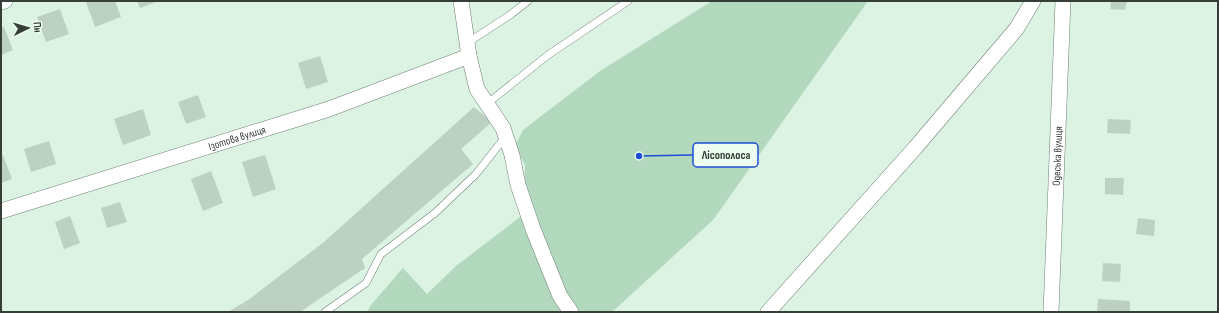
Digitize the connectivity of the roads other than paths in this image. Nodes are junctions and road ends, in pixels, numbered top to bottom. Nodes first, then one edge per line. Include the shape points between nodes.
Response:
1 (5, 1) edge
2 (461, 1) edge
3 (528, 1) edge
4 (628, 1) edge
5 (1033, 1) edge
6 (1063, 1) edge
7 (1, 2) edge
8 (468, 50) junction
9 (488, 103) junction
10 (506, 136) junction
11 (1, 211) edge
12 (325, 312) edge
13 (571, 312) edge
14 (768, 312) edge
15 (1050, 312) edge

1 - 7 street
2 - 8 street
3 - 8 lane
4 - 9 lane via 548,55
5 - 14 street via 1017,28 915,148
6 - 15 street, Одеська вулиця
8 - 9 street via 477,89
8 - 11 street, Ізотова вулиця via 329,108
9 - 10 street
10 - 12 lane via 476,174 435,213 381,254 366,283
10 - 13 street via 518,185 533,229 560,296

